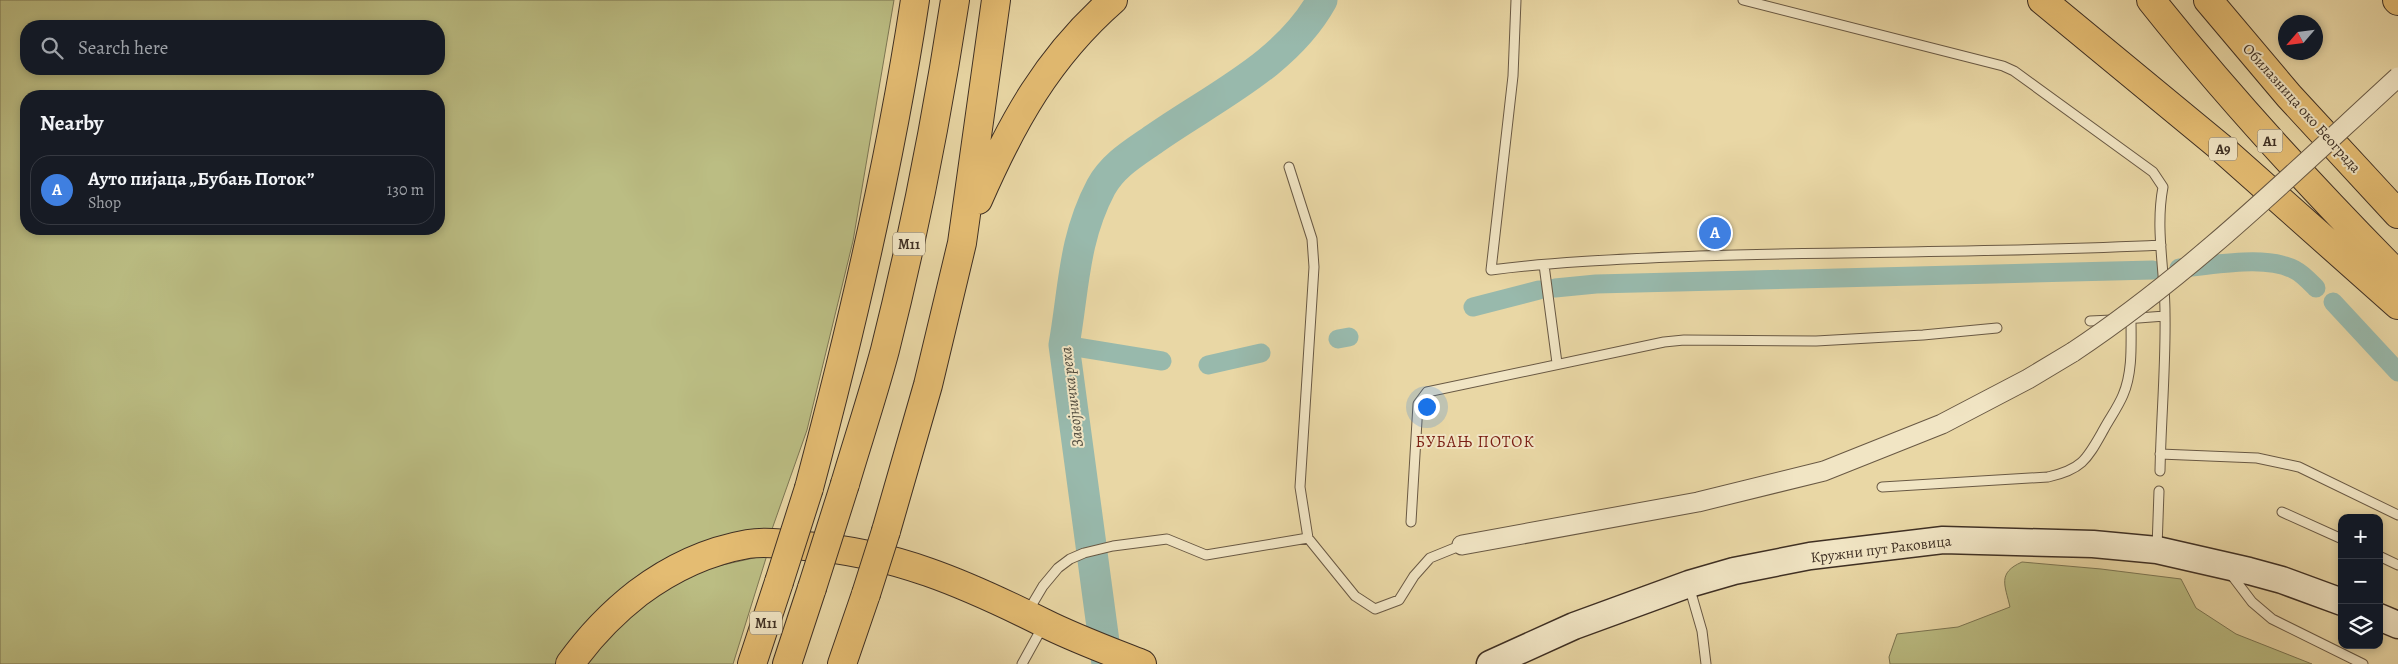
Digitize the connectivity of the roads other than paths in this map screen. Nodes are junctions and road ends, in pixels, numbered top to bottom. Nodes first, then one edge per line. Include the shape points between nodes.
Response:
1 (915, 0) edge
2 (955, 0) edge
3 (996, 0) edge
4 (1113, 0) edge
5 (1516, 0) edge
6 (1743, 0) edge
7 (2042, 0) edge
8 (2151, 0) edge
9 (2208, 0) edge
10 (2398, 78) edge
11 (1288, 167) dead end
12 (2398, 214) edge
13 (962, 244) junction
14 (2161, 245) junction
15 (1544, 265) junction
16 (2398, 275) edge
17 (2398, 305) edge
18 (2165, 316) junction
19 (2131, 318) junction
20 (2090, 321) dead end
21 (1997, 328) dead end
22 (1556, 363) junction
23 (2160, 454) junction
24 (2160, 471) dead end
25 (1882, 487) dead end
26 (2159, 490) dead end
27 (2282, 512) dead end
28 (2398, 515) edge
29 (1410, 522) dead end
30 (2338, 537) edge
31 (1308, 538) junction
32 (1462, 545) joint
33 (2157, 550) junction
34 (2383, 558) edge
35 (2398, 565) edge
36 (2225, 567) junction
37 (1688, 584) junction
38 (2338, 601) edge
39 (1036, 618) junction
40 (2383, 619) edge
41 (2398, 625) edge
42 (570, 664) edge
43 (752, 664) edge
44 (786, 664) edge
45 (842, 664) edge
46 (1022, 664) edge
47 (1142, 664) edge
48 (1490, 664) edge
49 (1706, 664) edge
50 (2363, 664) edge

1 - 43 highway, M11, bridge via 883,182 844,355 809,488
2 - 44 highway, M11, bridge via 933,133 872,398
3 - 13 highway
4 - 13 highway via 1066,46 1016,120 984,185
5 - 15 lane via 1514,76 1491,270
6 - 14 lane via 2014,71 2154,172 2163,187
7 - 17 highway, A9 via 2219,146
8 - 16 highway, A1 via 2306,182
9 - 12 highway, Обилазница око Београда via 2295,102
10 - 32 street, bridge via 2228,233 2153,295 2074,352 1942,424 1824,471 1698,502
11 - 31 lane via 1312,239 1314,266 1300,488
13 - 45 highway, bridge via 928,385 886,530
14 - 15 lane via 1595,259
14 - 18 lane
15 - 22 lane
18 - 19 lane
18 - 23 lane
19 - 20 lane
19 - 25 lane via 2130,361 2123,394 2089,455 2080,465 2048,477
21 - 22 lane via 1816,340 1684,340
22 - 29 lane via 1437,388 1421,397
23 - 24 lane
23 - 28 lane via 2258,458 2299,467
26 - 33 lane
27 - 30 lane
31 - 32 lane via 1355,596 1375,609 1399,600 1430,558
31 - 39 lane via 1206,555 1167,539 1084,553 1058,568 1043,586
33 - 36 main road, Кружни пут Раковица
33 - 37 main road, Кружни пут Раковица via 2093,544 1943,540 1810,556
34 - 35 lane
36 - 38 main road, Кружни пут Раковица via 2282,580
36 - 50 lane via 2252,602 2272,620
37 - 48 main road, Кружни пут Раковица via 1574,626
37 - 49 lane via 1702,631
39 - 42 highway via 938,575 871,554 844,548 749,544 701,558 649,585 600,625
39 - 46 lane
39 - 47 highway
40 - 41 main road

